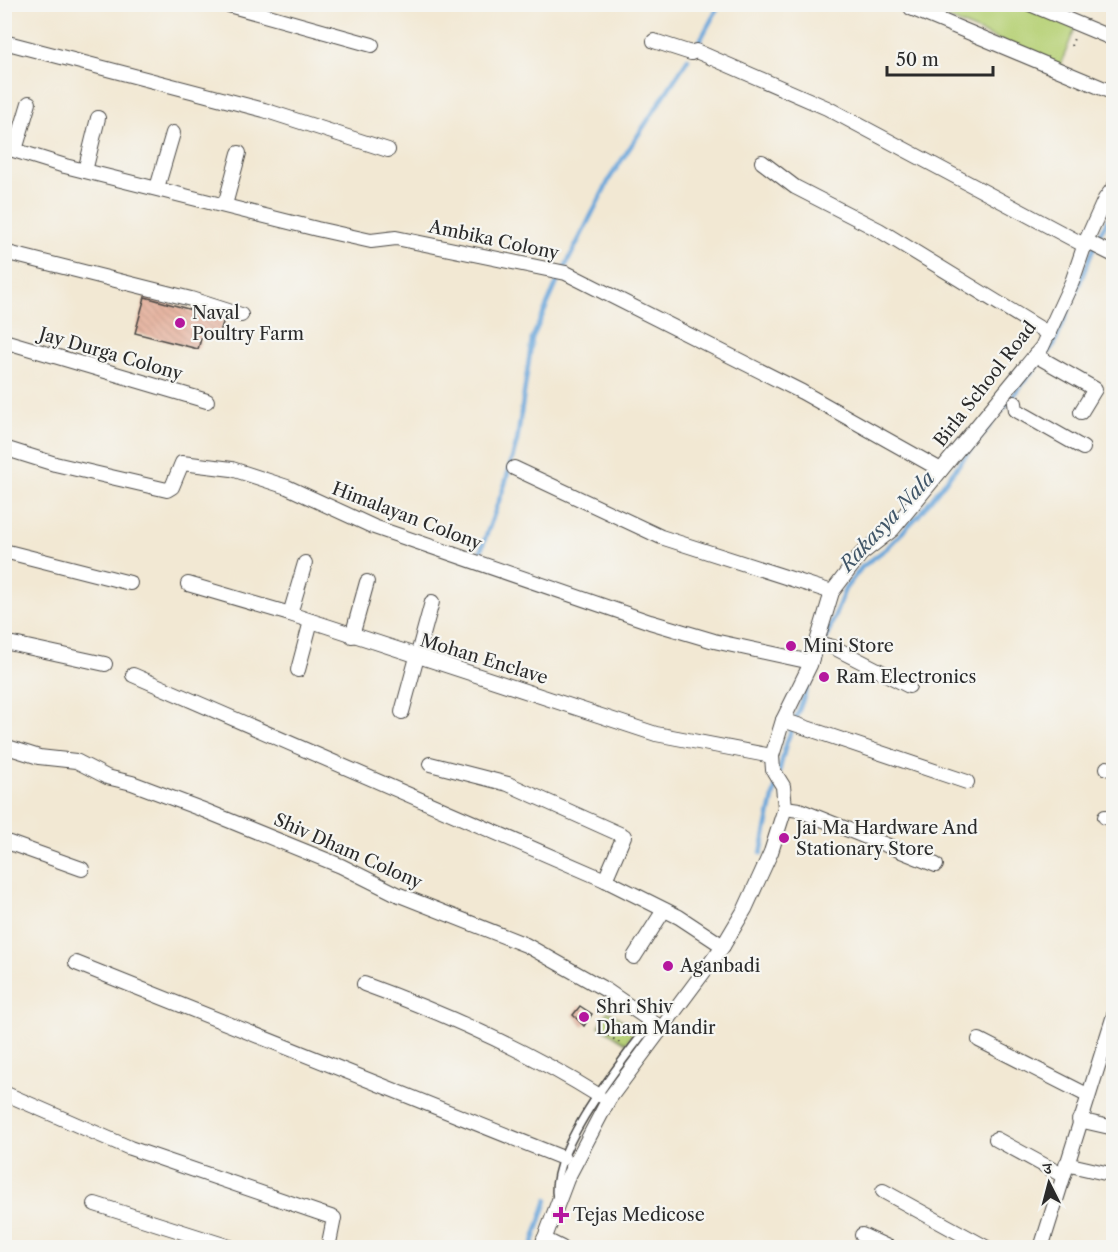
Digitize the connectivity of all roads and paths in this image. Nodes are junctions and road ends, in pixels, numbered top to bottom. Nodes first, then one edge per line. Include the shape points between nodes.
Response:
1 (225, 4) edge
2 (1030, 4) edge
3 (911, 8) dead end
4 (1113, 39) edge
5 (654, 41) dead end
6 (4, 42) edge
7 (372, 45) dead end
8 (1113, 93) edge
9 (29, 103) dead end
10 (98, 118) dead end
11 (173, 133) dead end
12 (10, 149) edge
13 (388, 150) dead end
14 (239, 153) dead end
15 (762, 162) dead end
16 (85, 171) junction
17 (1113, 187) edge
18 (157, 188) junction
19 (225, 205) junction
20 (1096, 247) edge
21 (4, 252) edge
22 (241, 315) dead end
23 (1049, 334) junction
24 (4, 341) edge
25 (1041, 359) junction
26 (207, 401) dead end
27 (1015, 403) dead end
28 (1081, 412) dead end
29 (4, 448) edge
30 (1083, 448) dead end
31 (514, 468) dead end
32 (941, 470) junction
33 (4, 551) edge
34 (305, 563) dead end
35 (368, 582) dead end
36 (130, 583) dead end
37 (188, 585) dead end
38 (832, 592) junction
39 (432, 602) dead end
40 (290, 614) junction
41 (311, 621) junction
42 (352, 636) junction
43 (4, 642) edge
44 (824, 645) junction
45 (417, 656) junction
46 (811, 662) junction
47 (105, 664) dead end
48 (298, 669) dead end
49 (133, 675) dead end
50 (909, 686) dead end
51 (402, 712) dead end
52 (790, 723) junction
53 (4, 746) edge
54 (773, 763) junction
55 (430, 764) dead end
56 (967, 782) dead end
57 (785, 808) junction
58 (4, 841) edge
59 (936, 865) dead end
60 (82, 868) dead end
61 (605, 880) junction
62 (664, 910) junction
63 (723, 946) junction
64 (634, 957) dead end
65 (76, 963) dead end
66 (364, 984) dead end
67 (1113, 1016) edge
68 (661, 1028) junction
69 (598, 1029) dead end
70 (1111, 1035) edge
71 (979, 1040) dead end
72 (630, 1050) junction
73 (4, 1093) edge
74 (598, 1095) junction
75 (1087, 1095) junction
76 (1079, 1120) junction
77 (1113, 1128) edge
78 (996, 1139) dead end
79 (563, 1158) junction
80 (1064, 1170) junction
81 (1113, 1175) edge
82 (883, 1191) dead end
83 (558, 1202) junction
84 (95, 1204) dead end
85 (862, 1235) dead end
86 (543, 1243) edge
87 (331, 1247) edge
88 (1045, 1247) edge
89 (233, 1248) edge
90 (562, 1248) edge
91 (890, 1248) edge
92 (987, 1248) edge

1 - 7 street
2 - 4 street
3 - 8 street
5 - 20 street via 690,53 696,51 827,108
6 - 13 street via 264,110
9 - 12 street
10 - 16 street
11 - 18 street
12 - 16 street, Ambika Colony
14 - 19 street
15 - 23 street via 795,187 879,230
16 - 18 street, Ambika Colony
17 - 20 street, Birla School Road via 1105,199
18 - 19 street, Ambika Colony
19 - 32 street, Ambika Colony via 371,241 396,238 566,273 802,392
20 - 23 street, Birla School Road
21 - 22 street
23 - 25 street, Birla School Road
24 - 26 street, Jay Durga Colony
25 - 28 street via 1095,389
25 - 32 street, Birla School Road
27 - 30 street via 1016,410
29 - 46 street, Himalayan Colony via 167,490 182,464 232,469 287,487 374,527 650,622 714,641
31 - 38 street via 661,537
32 - 38 street, Birla School Road via 892,530 861,554
33 - 36 street
34 - 40 street
35 - 42 street
37 - 40 street, Mohan Enclave
38 - 44 street, Birla School Road
39 - 45 street
40 - 41 street, Mohan Enclave
41 - 42 street, Mohan Enclave
41 - 48 street
42 - 45 street, Mohan Enclave
43 - 47 street
44 - 46 street, Birla School Road
44 - 50 street
45 - 51 street
45 - 54 street, Mohan Enclave via 656,734
46 - 52 street, Birla School Road
49 - 61 street
52 - 54 street, Birla School Road
52 - 56 street
53 - 68 street, Shiv Dham Colony via 39,757 76,761 107,777 201,809 341,866 397,894 526,945 606,990
54 - 57 street via 783,786
55 - 61 street via 508,784 624,836
57 - 59 street via 799,810
57 - 63 street via 767,861
58 - 60 street
61 - 62 street
62 - 63 street
62 - 64 street
63 - 68 street
65 - 79 street
66 - 74 street via 492,1036
67 - 70 street
68 - 72 lane via 645,1031
68 - 83 street via 609,1099
69 - 72 path
70 - 75 street
71 - 75 street
72 - 74 lane
73 - 87 street via 130,1148 334,1218
74 - 79 lane
75 - 76 street
76 - 77 street
76 - 80 street
78 - 80 street
79 - 83 lane via 554,1182
80 - 81 street
80 - 88 street
82 - 92 street
83 - 86 street
84 - 89 street
85 - 91 street
86 - 90 street

